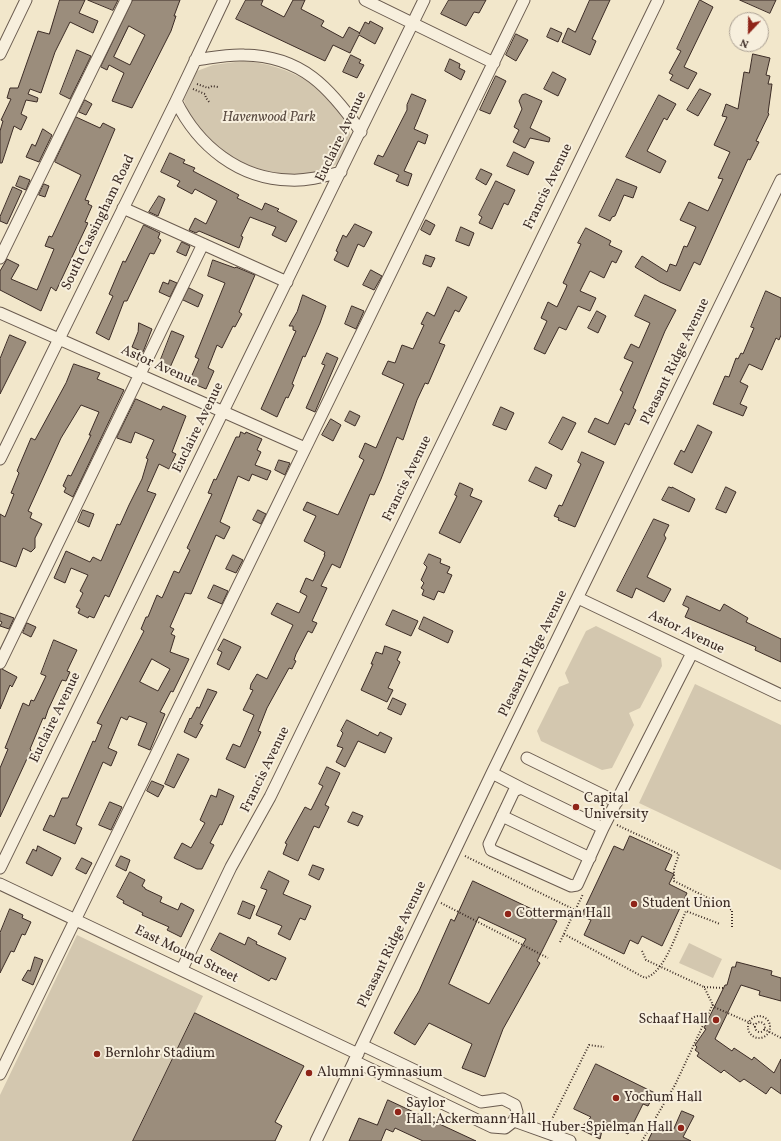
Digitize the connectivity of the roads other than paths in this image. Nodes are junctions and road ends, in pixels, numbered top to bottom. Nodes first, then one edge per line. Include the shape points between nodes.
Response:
1 (26, 0) edge
2 (126, 0) edge
3 (224, 0) edge
4 (365, 0) edge
5 (424, 0) edge
6 (524, 0) edge
7 (658, 0) edge
8 (413, 23) junction
9 (0, 54) edge
10 (195, 60) junction
11 (494, 63) junction
12 (176, 101) junction
13 (361, 132) junction
14 (341, 172) junction
15 (781, 180) edge
16 (123, 208) junction
17 (203, 244) junction
18 (0, 258) edge
19 (287, 282) junction
20 (0, 313) edge
21 (59, 339) junction
22 (140, 375) junction
23 (224, 412) junction
24 (305, 448) junction
25 (0, 459) edge
26 (578, 598) junction
27 (692, 653) junction
28 (0, 664) edge
29 (781, 696) edge
30 (527, 758) dead end
31 (492, 773) junction
32 (521, 788) junction
33 (617, 802) junction
34 (502, 816) junction
35 (603, 828) junction
36 (590, 858) junction
37 (0, 868) edge
38 (0, 884) edge
39 (76, 919) junction
40 (182, 969) junction
41 (358, 1053) junction
42 (0, 1074) edge
43 (514, 1121) junction
44 (316, 1141) edge
45 (570, 1141) edge

1 - 9 street
2 - 18 street
3 - 10 street, South Cassingham Road
4 - 8 street
5 - 8 street, Euclaire Avenue
6 - 11 street
7 - 40 street, Francis Avenue via 270,797
8 - 11 street
8 - 13 street, Euclaire Avenue
10 - 12 street, South Cassingham Road
10 - 13 street via 243,55 265,57 291,65 319,81 331,92
11 - 24 street
12 - 14 street via 192,129 203,141 215,153 243,170 275,179 291,180
12 - 16 street, South Cassingham Road
13 - 14 street, Euclaire Avenue
14 - 19 street, Euclaire Avenue
15 - 26 street, Pleasant Ridge Avenue
16 - 17 street
16 - 21 street, South Cassingham Road
17 - 19 street
17 - 22 street
19 - 23 street, Euclaire Avenue
20 - 21 street, Astor Avenue
21 - 22 street, Astor Avenue
21 - 25 street, South Cassingham Road
22 - 23 street, Astor Avenue
22 - 28 street
23 - 24 street, Astor Avenue
23 - 37 street, Euclaire Avenue
24 - 39 street
26 - 27 street, Astor Avenue
26 - 31 street, Pleasant Ridge Avenue
27 - 29 street, Astor Avenue
27 - 33 street
30 - 33 street
31 - 32 street
31 - 41 street, Pleasant Ridge Avenue
32 - 34 street via 514,791
32 - 35 street
33 - 35 street
34 - 36 street
34 - 36 street via 489,844 491,850 571,886 577,884
35 - 36 street
38 - 39 street, East Mound Street
39 - 40 street, East Mound Street
39 - 42 street
40 - 41 street, East Mound Street
41 - 43 street via 492,1127 505,1128
41 - 43 street via 481,1102 503,1099 515,1105 517,1112
41 - 44 street, Pleasant Ridge Avenue
43 - 45 street

